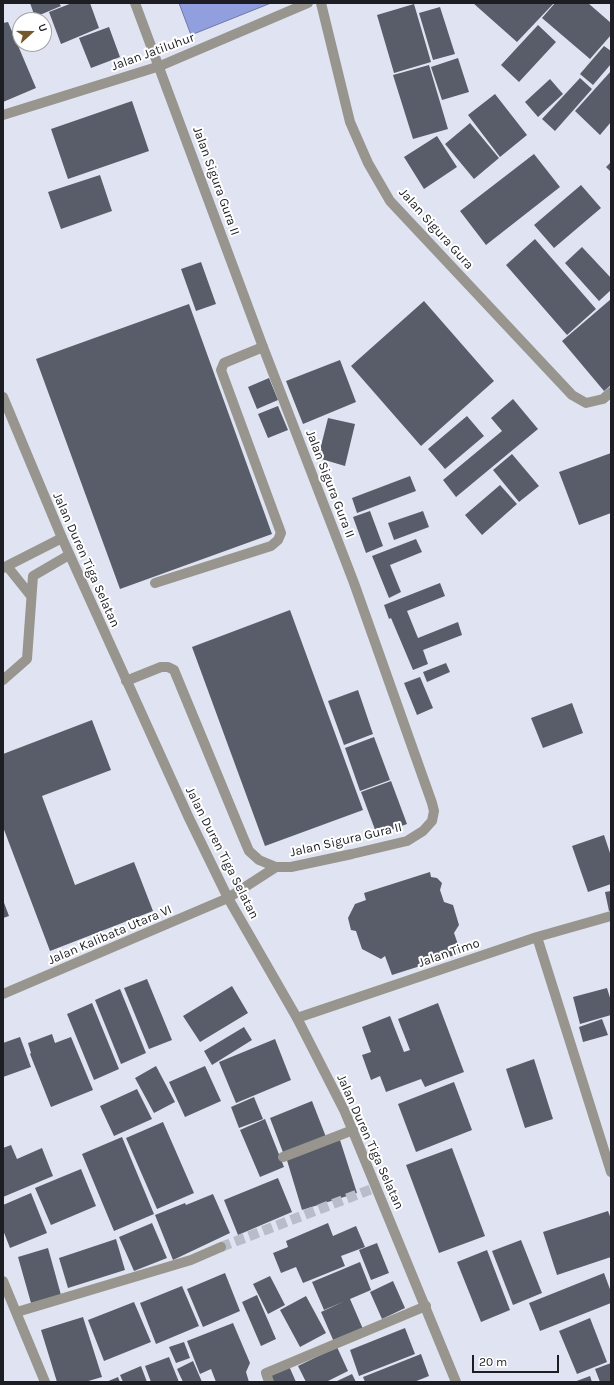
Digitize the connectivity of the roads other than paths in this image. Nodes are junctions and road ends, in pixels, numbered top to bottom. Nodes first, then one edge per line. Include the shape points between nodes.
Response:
1 (135, 3) edge
2 (308, 3) edge
3 (321, 3) edge
4 (160, 66) junction
5 (3, 115) edge
6 (263, 347) junction
7 (611, 392) edge
8 (3, 396) edge
9 (62, 538) junction
10 (69, 556) junction
11 (5, 567) edge
12 (155, 583) dead end
13 (31, 596) junction
14 (3, 680) edge
15 (126, 681) junction
16 (276, 867) junction
17 (228, 898) junction
18 (611, 916) edge
19 (537, 937) junction
20 (3, 994) edge
21 (297, 1018) junction
22 (352, 1130) junction
23 (283, 1157) dead end
24 (611, 1172) edge
25 (221, 1248) tunnel mouth
26 (3, 1281) edge
27 (426, 1306) junction
28 (17, 1312) junction
29 (45, 1382) edge
30 (269, 1382) edge
31 (456, 1382) edge

1 - 4 street, Jalan Sigura Gura II
2 - 4 street, Jalan Jatiluhur
3 - 7 street, Jalan Sigura Gura via 350,122 368,163 390,201 572,395 586,403 603,400
4 - 5 street, Jalan Jatiluhur
4 - 6 street, Jalan Sigura Gura II
6 - 12 street via 224,363 221,370 281,533 278,540 271,546
6 - 16 street, Jalan Sigura Gura II via 354,583 434,811 432,821 423,831 407,841 291,867
8 - 9 street, Jalan Duren Tiga Selatan
9 - 10 street, Jalan Duren Tiga Selatan
9 - 11 street
10 - 13 street via 33,576
10 - 15 street, Jalan Duren Tiga Selatan
11 - 13 street
13 - 14 street via 27,659
15 - 16 street, Jalan Sigura Gura II via 161,667 174,670 249,851 259,860
15 - 17 street, Jalan Duren Tiga Selatan
16 - 17 street, Jalan Sigura Gura II
17 - 20 street, Jalan Kalibata Utara VI
17 - 21 street, Jalan Duren Tiga Selatan
18 - 19 street, Jalan Timo
19 - 21 street, Jalan Timo
19 - 24 street
21 - 22 street, Jalan Duren Tiga Selatan
22 - 23 street
22 - 27 street, Jalan Duren Tiga Selatan
25 - 28 street via 191,1260
26 - 28 street
27 - 30 street via 266,1373
27 - 31 street, Jalan Duren Tiga Selatan
28 - 29 street

